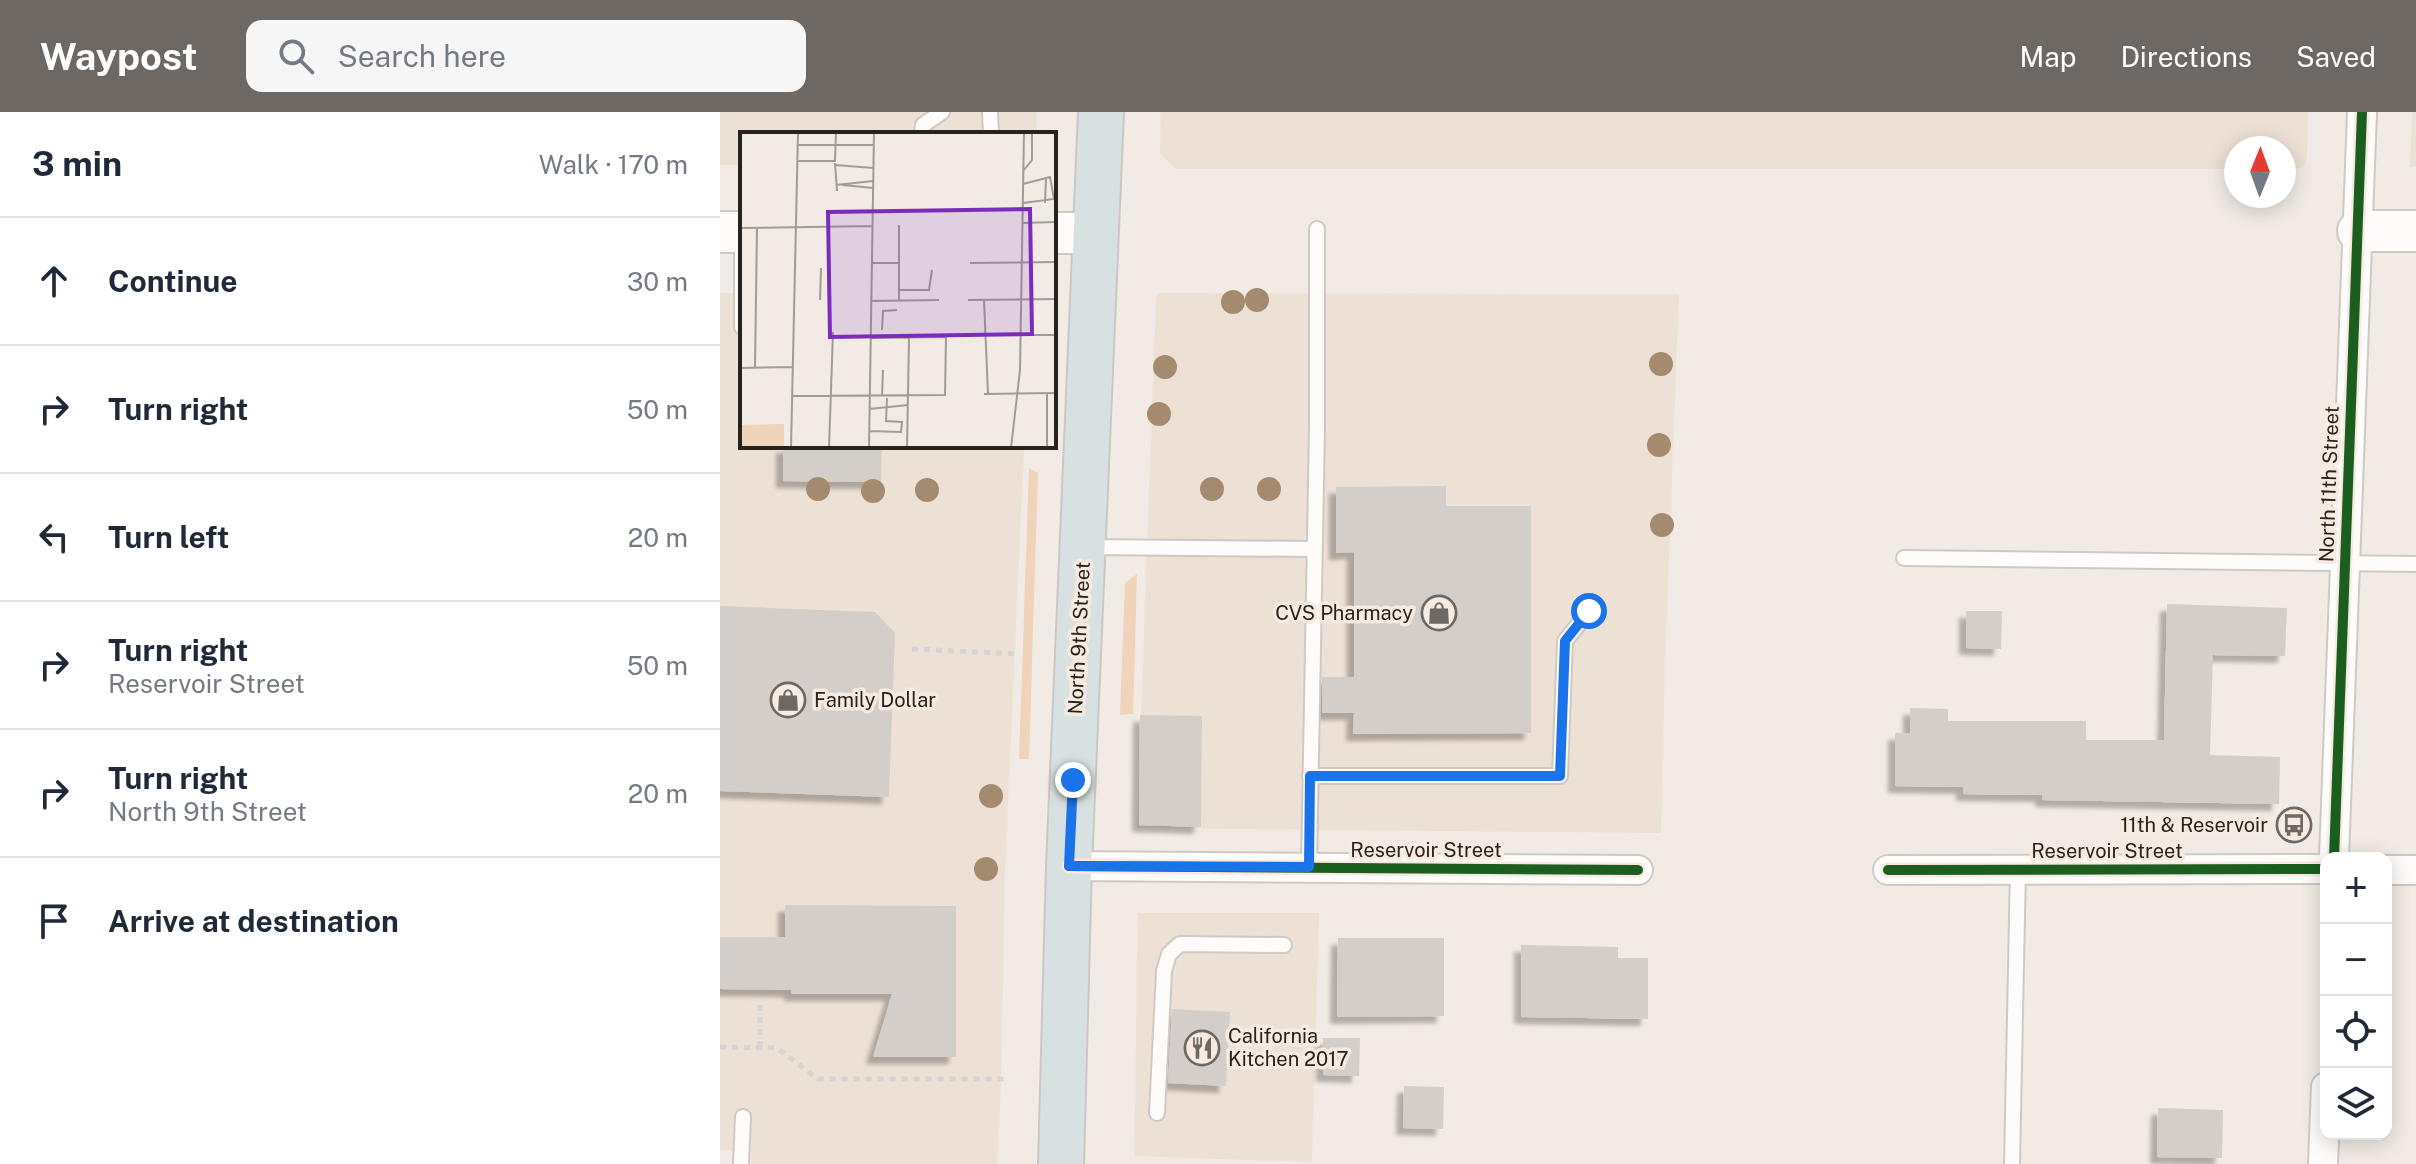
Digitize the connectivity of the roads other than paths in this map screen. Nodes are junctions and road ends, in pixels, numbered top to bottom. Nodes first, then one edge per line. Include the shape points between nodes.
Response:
1 (942, 112) edge
2 (990, 112) edge
3 (1101, 112) edge
4 (2362, 112) edge
5 (922, 132) edge
6 (991, 132) edge
7 (1317, 229) dead end
8 (2358, 231) junction
9 (2416, 231) edge
10 (1075, 233) edge
11 (1084, 546) junction
12 (1314, 549) junction
13 (1904, 558) dead end
14 (2344, 564) junction
15 (2416, 564) edge
16 (1589, 611) dead end
17 (1310, 776) junction
18 (2334, 852) edge
19 (1069, 866) junction
20 (1309, 867) junction
21 (2018, 868) junction
22 (2320, 869) edge
23 (1638, 870) dead end
24 (1888, 870) dead end
25 (2392, 870) edge
26 (2416, 870) edge
27 (1284, 945) dead end
28 (1157, 1113) dead end
29 (743, 1117) dead end
30 (2324, 1140) edge
31 (741, 1164) edge
32 (1061, 1164) edge
33 (2012, 1164) edge
34 (2323, 1164) edge

1 - 5 lane via 923,125
2 - 6 lane
3 - 10 main road, North 9th Street
4 - 8 street, North 11th Street
7 - 12 lane
8 - 9 street
8 - 14 street, North 11th Street
10 - 11 main road, North 9th Street
11 - 12 lane
11 - 19 main road, North 9th Street
12 - 17 lane
13 - 14 lane
14 - 15 lane
14 - 18 street, North 11th Street
16 - 17 lane via 1565,641 1560,776
17 - 20 lane
19 - 20 street, Reservoir Street
19 - 32 main road, North 9th Street
20 - 23 street, Reservoir Street
21 - 22 street, Reservoir Street
21 - 24 street, Reservoir Street
21 - 33 lane
25 - 26 street
27 - 28 lane via 1180,944 1169,954
29 - 31 lane
30 - 34 street

